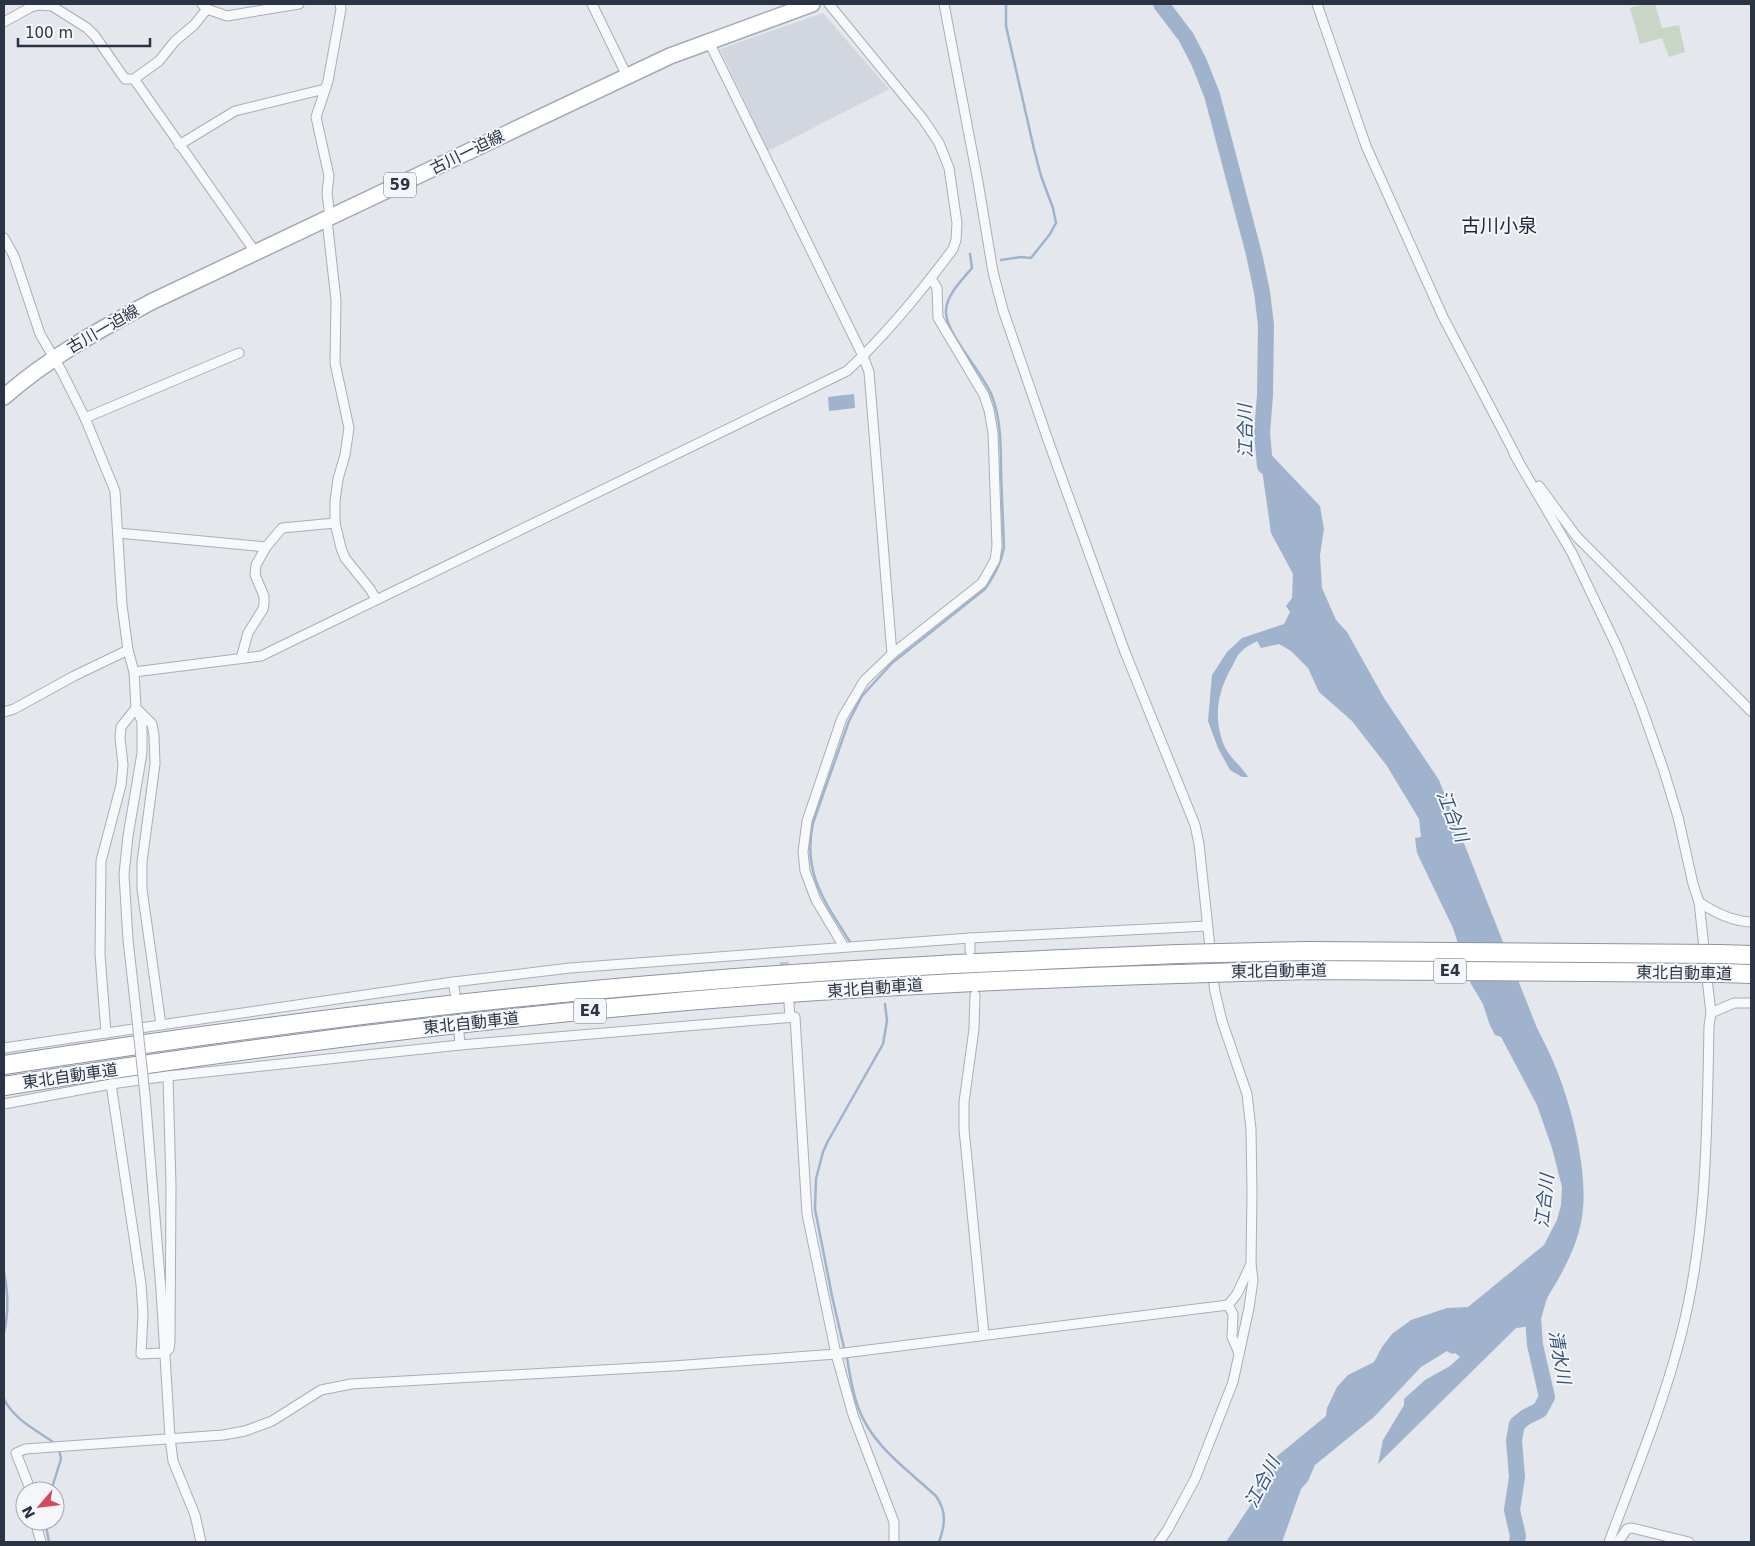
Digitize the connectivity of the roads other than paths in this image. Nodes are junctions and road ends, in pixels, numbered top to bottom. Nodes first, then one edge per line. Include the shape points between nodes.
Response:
1 (299, 4) edge
2 (340, 4) edge
3 (592, 4) edge
4 (812, 4) edge
5 (829, 4) edge
6 (944, 4) edge
7 (1317, 4) edge
8 (205, 6) edge
9 (4, 22) edge
10 (709, 42) junction
11 (627, 76) junction
12 (134, 78) junction
13 (325, 89) junction
14 (180, 145) junction
15 (328, 219) junction
16 (4, 238) edge
17 (256, 253) junction
18 (932, 278) junction
19 (238, 353) dead end
20 (863, 356) junction
21 (53, 359) junction
22 (4, 397) edge
23 (86, 418) junction
24 (1514, 454) junction
25 (335, 523) junction
26 (118, 532) junction
27 (266, 547) junction
28 (376, 599) junction
29 (128, 650) junction
30 (892, 654) junction
31 (241, 658) junction
32 (134, 672) junction
33 (136, 708) junction
34 (1751, 711) edge
35 (4, 712) edge
36 (1699, 902) junction
37 (1751, 922) edge
38 (1207, 926) junction
39 (970, 938) junction
40 (844, 947) junction
41 (970, 951) dead end
42 (783, 952) junction
43 (1751, 954) edge
44 (784, 962) tunnel mouth
45 (1751, 974) edge
46 (453, 982) junction
47 (454, 993) dead end
48 (975, 994) dead end
49 (789, 1003) dead end
50 (1751, 1003) edge
51 (1711, 1014) junction
52 (790, 1017) junction
53 (161, 1025) junction
54 (106, 1033) junction
55 (459, 1033) dead end
56 (460, 1045) junction
57 (4, 1048) edge
58 (4, 1065) edge
59 (168, 1076) junction
60 (111, 1084) junction
61 (4, 1086) edge
62 (4, 1104) edge
63 (1251, 1264) junction
64 (1228, 1305) junction
65 (984, 1335) junction
66 (164, 1353) junction
67 (1239, 1353) junction
68 (836, 1354) junction
69 (170, 1438) junction
70 (27, 1481) edge
71 (1677, 1541) edge
72 (201, 1542) edge
73 (894, 1542) edge
74 (1159, 1542) edge
75 (1609, 1542) edge
76 (1618, 1542) edge
77 (1689, 1542) edge

1 - 8 street via 227,16
2 - 13 street
3 - 11 street
4 - 10 main road, 古川一迫線 / 59
5 - 18 street via 923,119 939,143 949,168 957,223 956,240
6 - 38 street via 992,272 1049,443 1122,643 1195,825 1200,844
7 - 24 street via 1366,146 1443,317
8 - 12 street via 194,25 159,61
9 - 12 street via 30,7 52,6 87,28 125,79
10 - 11 main road, 古川一迫線 / 59
10 - 20 street
11 - 15 main road, 古川一迫線 / 59
12 - 14 street
13 - 14 street via 236,111
13 - 15 street via 316,117 329,176 326,193
14 - 17 street
15 - 17 main road, 古川一迫線 / 59
15 - 25 street via 336,300 335,363 349,428 338,479
16 - 21 street via 14,256 40,334
17 - 21 main road, 古川一迫線 / 59 via 151,302
18 - 20 street
18 - 30 street via 937,288 938,318 981,389 989,410 993,433 997,546 995,560 982,583
19 - 23 street
20 - 28 street via 847,371
20 - 30 street via 871,383
21 - 22 main road, 古川一迫線 / 59
21 - 23 street
23 - 26 street via 115,491
24 - 34 street via 1577,537
24 - 36 street via 1572,553 1618,650 1663,768
25 - 27 street via 282,528
25 - 28 street via 345,558
26 - 27 street
26 - 29 street
27 - 31 street via 256,565 255,575 264,596 264,609 248,633
28 - 31 street via 261,656
29 - 32 street
29 - 35 street
30 - 40 street via 864,681 842,718 804,838 805,871 810,885
31 - 32 street
32 - 33 street
33 - 53 street via 152,724 154,735 155,764 142,862 142,889
33 - 54 street via 122,727 121,785 101,862 100,954
33 - 66 street, bridge via 142,721 142,753 124,874 162,1290
36 - 37 street via 1727,918
36 - 51 street
38 - 39 street
38 - 63 street via 1215,992 1247,1094 1251,1128
39 - 40 street
39 - 41 street
40 - 42 street
42 - 44 street
42 - 46 street via 570,968
43 - 58 highway, 東北自動車道 / E4, bridge via 1308,951 846,970 686,982 300,1022
45 - 61 highway, 東北自動車道 / E4, bridge via 1308,970 943,984 687,1001 436,1026
46 - 47 street
46 - 53 street
48 - 65 street via 964,1129
49 - 52 street
50 - 51 street via 1734,1003
51 - 75 street via 1705,1171 1690,1295 1668,1378
52 - 56 street
52 - 68 street via 795,1016 807,1214
53 - 54 street
54 - 57 street
55 - 56 street
56 - 59 street
59 - 60 street
59 - 66 street via 170,1342
60 - 62 street
60 - 66 street via 141,1284 142,1354
63 - 64 street
63 - 67 street via 1253,1280
64 - 65 street
64 - 67 street via 1232,1314 1232,1337
65 - 68 street
66 - 69 street
67 - 74 street via 1233,1382 1195,1479
68 - 69 street via 350,1384 321,1390 272,1421 245,1430 223,1435
68 - 73 street via 853,1415 894,1522
69 - 70 street via 25,1449 16,1454
69 - 72 street via 174,1461 195,1515
71 - 76 street via 1632,1528 1627,1529
71 - 77 street

